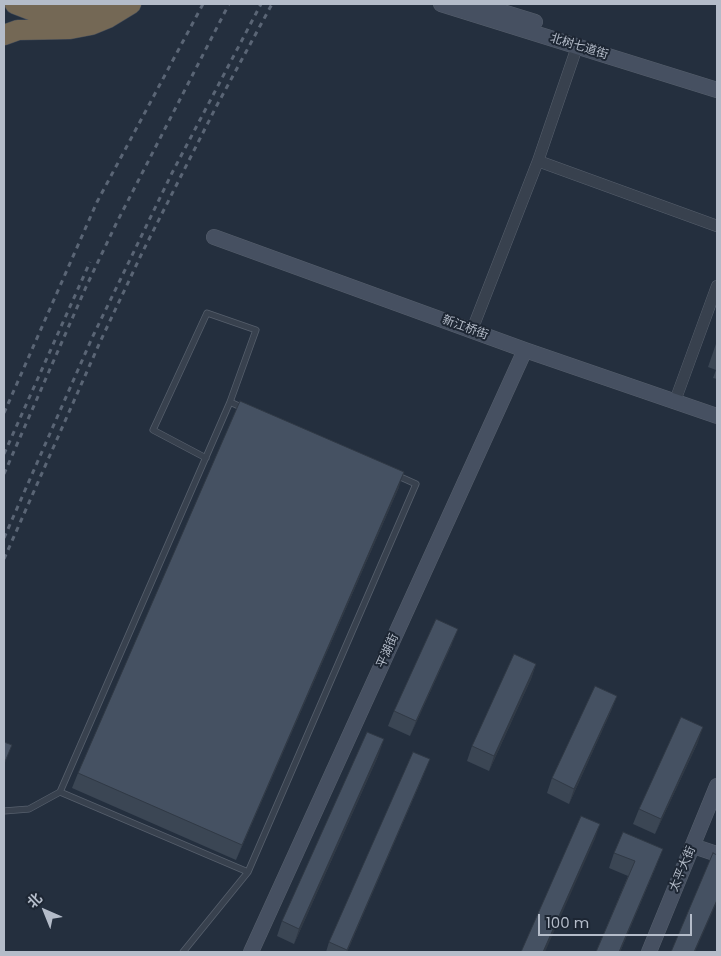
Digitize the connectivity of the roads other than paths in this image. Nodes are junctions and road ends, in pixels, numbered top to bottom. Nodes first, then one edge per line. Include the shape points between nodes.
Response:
1 (15, 4) edge
2 (104, 4) edge
3 (131, 4) edge
4 (441, 4) edge
5 (477, 4) edge
6 (4, 35) edge
7 (577, 47) junction
8 (717, 81) edge
9 (717, 90) edge
10 (538, 161) junction
11 (717, 226) edge
12 (214, 237) dead end
13 (717, 286) edge
14 (472, 330) junction
15 (525, 350) junction
16 (675, 400) junction
17 (230, 402) junction
18 (248, 410) edge
19 (717, 416) edge
20 (206, 458) junction
21 (390, 473) edge
22 (717, 786) edge
23 (60, 792) junction
24 (4, 811) edge
25 (693, 846) junction
26 (717, 854) edge
27 (248, 872) junction
28 (183, 952) edge
29 (251, 952) edge
30 (649, 952) edge

1 - 2 highway via 33,11 62,14
3 - 6 highway via 91,25 70,29 18,30
4 - 7 street, 北树七道街
5 - 8 street, 北树七道街
7 - 9 street, 北树七道街
7 - 10 street
10 - 11 street
10 - 14 street
12 - 14 street, 新江桥街
13 - 16 street
14 - 15 street, 新江桥街
15 - 16 street, 新江桥街
15 - 29 street, 平湖街
16 - 19 street, 新江桥街
17 - 18 lane
17 - 20 lane
17 - 20 lane via 256,330 207,313 153,430
20 - 23 lane
21 - 27 lane via 416,484
22 - 25 street, 太平大街
23 - 24 lane via 29,810
23 - 27 lane
25 - 26 street
25 - 30 street, 太平大街
27 - 28 lane

